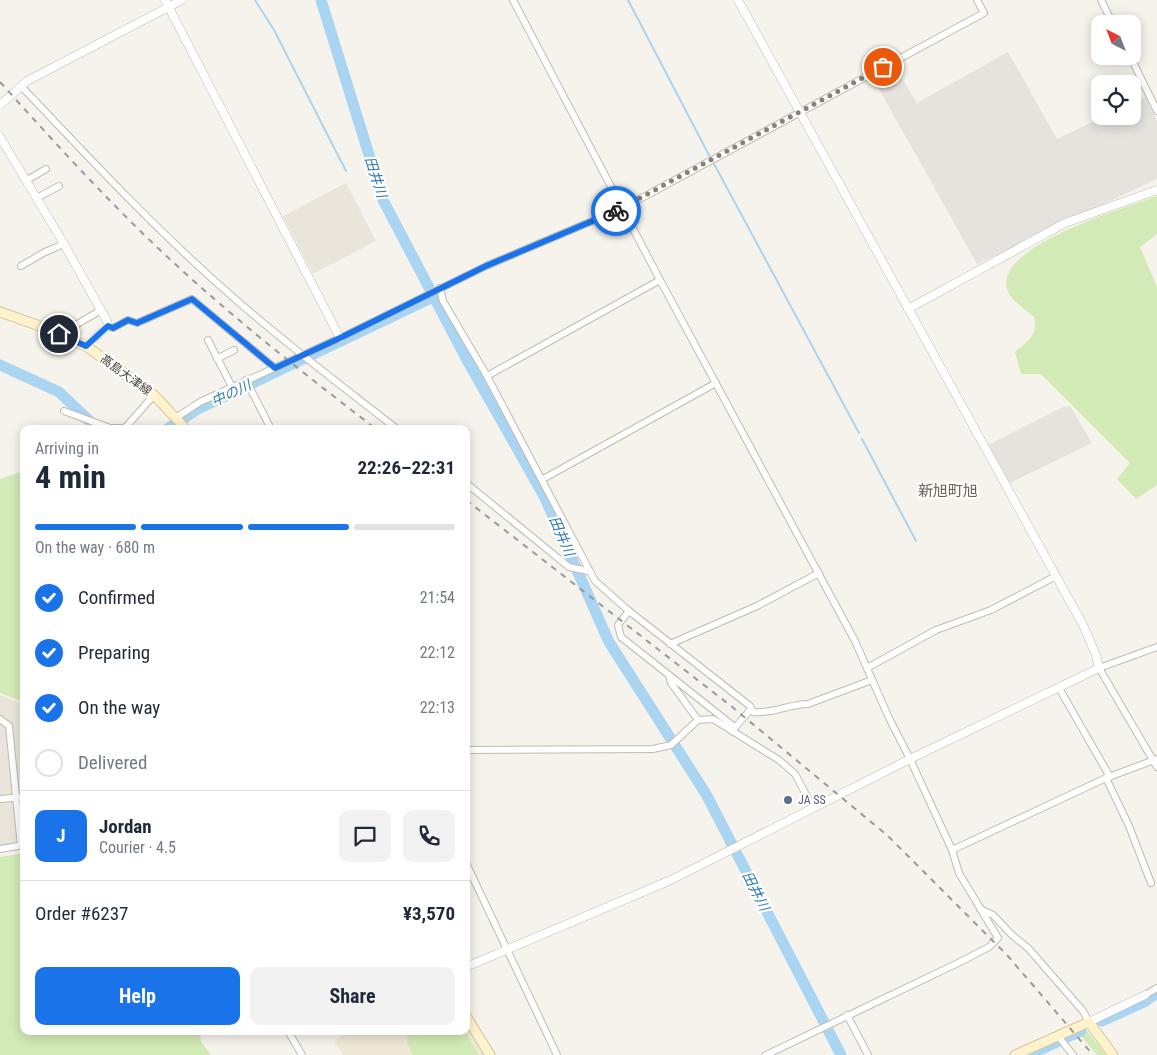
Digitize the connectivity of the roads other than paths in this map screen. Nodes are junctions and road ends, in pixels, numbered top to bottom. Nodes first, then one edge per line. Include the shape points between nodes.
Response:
1 (182, 0) edge
2 (513, 0) edge
3 (738, 0) edge
4 (977, 0) edge
5 (1101, 0) edge
6 (167, 4) edge
7 (1108, 15) edge
8 (1134, 65) edge
9 (21, 86) junction
10 (0, 104) edge
11 (1157, 111) edge
12 (799, 112) junction
13 (0, 137) edge
14 (46, 169) dead end
15 (27, 180) junction
16 (59, 186) dead end
17 (1157, 190) edge
18 (38, 198) junction
19 (623, 208) junction
20 (64, 244) junction
21 (21, 266) dead end
22 (660, 280) junction
23 (440, 288) junction
24 (908, 309) junction
25 (101, 310) junction
26 (0, 312) edge
27 (108, 326) junction
28 (65, 336) junction
29 (340, 338) junction
30 (208, 340) dead end
31 (86, 346) junction
32 (234, 350) dead end
33 (302, 356) junction
34 (218, 358) junction
35 (275, 368) junction
36 (487, 376) junction
37 (246, 380) junction
38 (716, 383) junction
39 (232, 387) junction
40 (154, 394) junction
41 (64, 410) dead end
42 (181, 421) edge
43 (102, 425) edge
44 (128, 425) edge
45 (269, 425) edge
46 (392, 425) edge
47 (542, 479) junction
48 (470, 486) edge
49 (586, 570) junction
50 (819, 573) junction
51 (1056, 576) junction
52 (629, 611) junction
53 (670, 644) junction
54 (1157, 647) edge
55 (867, 668) junction
56 (1099, 668) junction
57 (669, 675) junction
58 (872, 680) junction
59 (1058, 688) junction
60 (751, 709) junction
61 (0, 719) edge
62 (698, 720) junction
63 (732, 731) junction
64 (470, 750) edge
65 (910, 759) junction
66 (1155, 759) edge
67 (1157, 767) edge
68 (1108, 778) junction
69 (16, 798) junction
70 (20, 798) edge
71 (0, 799) edge
72 (813, 808) junction
73 (20, 830) edge
74 (20, 846) edge
75 (0, 849) edge
76 (952, 850) junction
77 (470, 871) edge
78 (1150, 883) dead end
79 (979, 908) junction
80 (508, 948) junction
81 (470, 964) edge
82 (1157, 988) edge
83 (1145, 995) joint
84 (847, 1015) junction
85 (470, 1022) edge
86 (1089, 1022) junction
87 (290, 1035) edge
88 (1058, 1036) junction
89 (302, 1055) edge
90 (490, 1055) edge
91 (557, 1055) edge
92 (766, 1055) edge
93 (868, 1055) edge
94 (1015, 1055) edge
95 (1073, 1055) edge
96 (1113, 1055) edge

1 - 6 street
2 - 19 street
3 - 12 street
4 - 12 street via 984,13
5 - 7 street
6 - 9 street
6 - 29 street
8 - 11 street
9 - 10 street
9 - 33 street via 140,212
12 - 19 street
12 - 24 street
13 - 15 street
14 - 15 street
15 - 18 street
16 - 18 street
17 - 24 street via 1065,223
18 - 20 street
19 - 22 street
19 - 23 street
20 - 21 street
20 - 25 street
22 - 36 street
22 - 38 street
23 - 29 street
23 - 36 street via 443,301
24 - 51 street
25 - 27 street
25 - 28 street via 81,320
26 - 28 main road, 高島大津線
27 - 31 street
27 - 35 street via 113,328 128,320 137,323 192,299
28 - 31 main road, 高島大津線
29 - 33 street
30 - 34 street
31 - 40 main road, 高島大津線
32 - 34 street
33 - 35 street
33 - 46 street
34 - 39 street
35 - 37 street
36 - 47 street
37 - 39 street
37 - 45 street
38 - 47 street
38 - 50 street
39 - 42 street via 200,402
40 - 42 main road, 高島大津線
40 - 44 street
41 - 43 street
47 - 49 street
48 - 49 street via 573,567
49 - 52 street
50 - 53 street via 757,606
50 - 55 street
51 - 55 street via 991,610 936,630
51 - 56 street via 1083,625
52 - 53 street
52 - 57 street via 618,625 621,637
53 - 60 street
54 - 56 street
55 - 58 street
56 - 59 street
56 - 66 street
57 - 62 street via 671,683
57 - 63 street via 732,725
58 - 60 street via 808,704 799,703 766,713
58 - 65 street
59 - 65 street
59 - 68 street
60 - 63 street
61 - 69 street via 9,726
62 - 63 street via 713,719
62 - 64 street via 671,745 634,750
63 - 72 street via 779,760 795,774
65 - 72 street
65 - 76 street
66 - 67 street
66 - 68 street
68 - 76 street
68 - 78 street
69 - 70 street
69 - 71 street
69 - 73 street
72 - 80 street via 671,880
74 - 75 street
76 - 79 street via 959,873
77 - 80 street
79 - 84 street via 998,938 988,948
79 - 86 street via 993,916 1028,948
80 - 81 street
80 - 91 street
82 - 83 street
83 - 86 street
84 - 92 street
84 - 93 street
85 - 90 main road
86 - 88 main road
86 - 96 main road
87 - 89 street
88 - 94 main road
88 - 95 street

